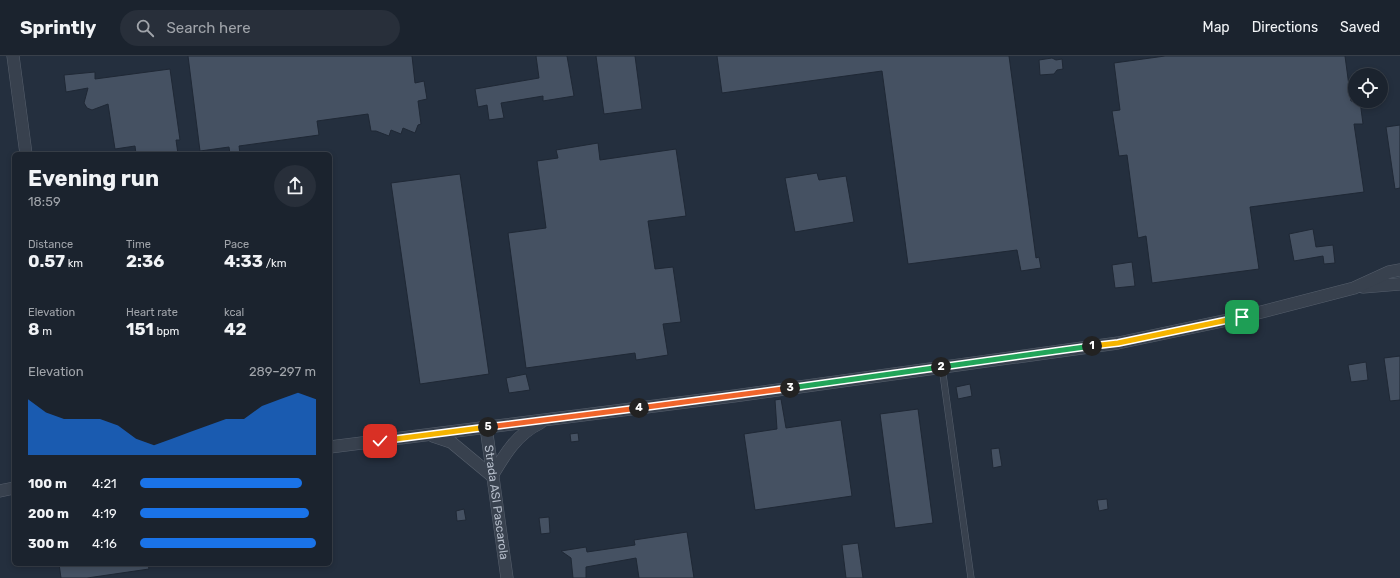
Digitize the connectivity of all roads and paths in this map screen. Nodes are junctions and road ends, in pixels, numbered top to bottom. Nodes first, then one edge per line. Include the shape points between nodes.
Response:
1 (12, 56) edge
2 (26, 152) edge
3 (1400, 265) edge
4 (1395, 271) edge
5 (1400, 284) edge
6 (1354, 288) junction
7 (942, 367) junction
8 (549, 419) junction
9 (486, 427) junction
10 (429, 434) junction
11 (332, 447) edge
12 (492, 476) junction
13 (12, 488) edge
14 (0, 491) edge
15 (507, 578) edge
16 (971, 578) edge

1 - 2 street
3 - 4 street
4 - 6 street
5 - 6 street
6 - 7 street via 1242,317 1118,343
7 - 8 street
7 - 16 lane
8 - 9 street
8 - 12 street via 525,431
9 - 10 street
9 - 12 street, Strada ASI Pascarola
10 - 11 street
10 - 12 street via 451,442
12 - 15 street, Strada ASI Pascarola
13 - 14 street

